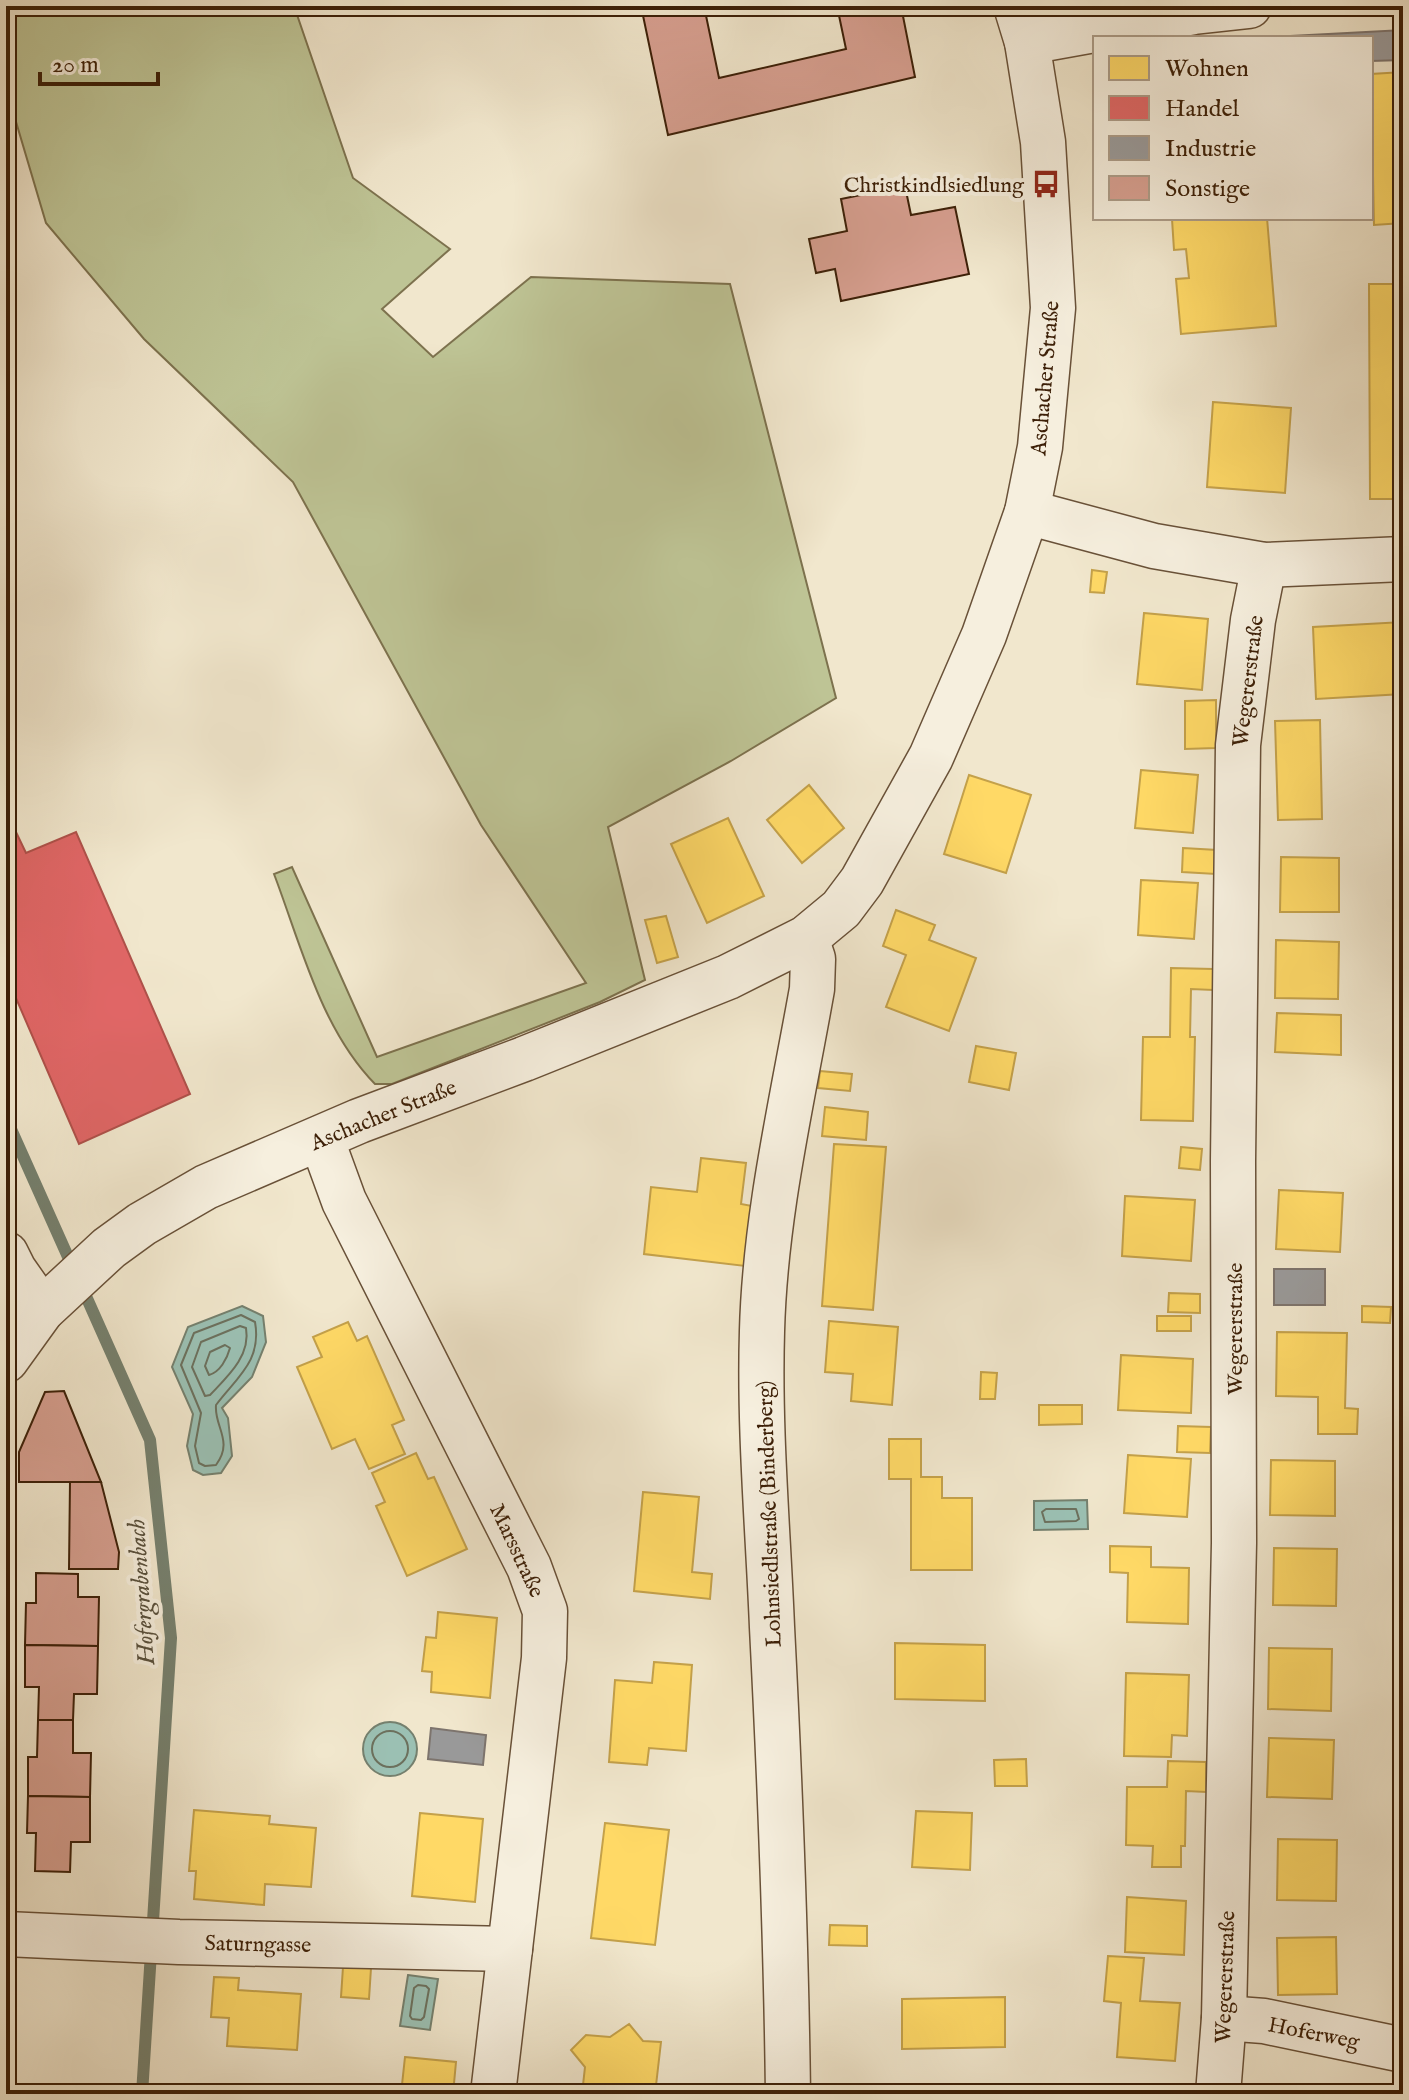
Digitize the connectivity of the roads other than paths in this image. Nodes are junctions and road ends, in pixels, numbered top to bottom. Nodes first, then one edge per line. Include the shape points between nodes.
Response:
1 (1249, 6) edge
2 (1021, 24) edge
3 (1027, 512) junction
4 (1403, 559) edge
5 (1264, 565) junction
6 (806, 938) junction
7 (321, 1138) junction
8 (6, 1254) edge
9 (42, 1310) junction
10 (6, 1360) edge
11 (6, 1934) edge
12 (510, 1949) junction
13 (1224, 2018) junction
14 (1403, 2050) edge
15 (493, 2094) edge
16 (788, 2094) edge
17 (1218, 2094) edge

1 - 2 street
2 - 3 street, Aschacher Straße via 1043,142 1053,308 1040,447
3 - 5 street via 1154,546
3 - 6 street, Aschacher Straße via 984,635 931,757 862,881 841,909
4 - 5 street
5 - 13 street, Wegererstraße via 1238,745 1234,1543
6 - 7 street, Aschacher Straße via 668,1002
6 - 16 street, Lohnsiedlstraße (Binderberg) via 813,959 812,989 771,1228 762,1328
7 - 9 street, Aschacher Straße via 206,1187 142,1224
7 - 12 street, Marsstraße via 344,1201 529,1567 545,1611
8 - 9 street
9 - 10 street, Aschacher Straße
11 - 12 street, Saturngasse
12 - 15 street, Marsstraße
13 - 14 street, Hoferweg via 1264,2021
13 - 17 street, Wegererstraße

